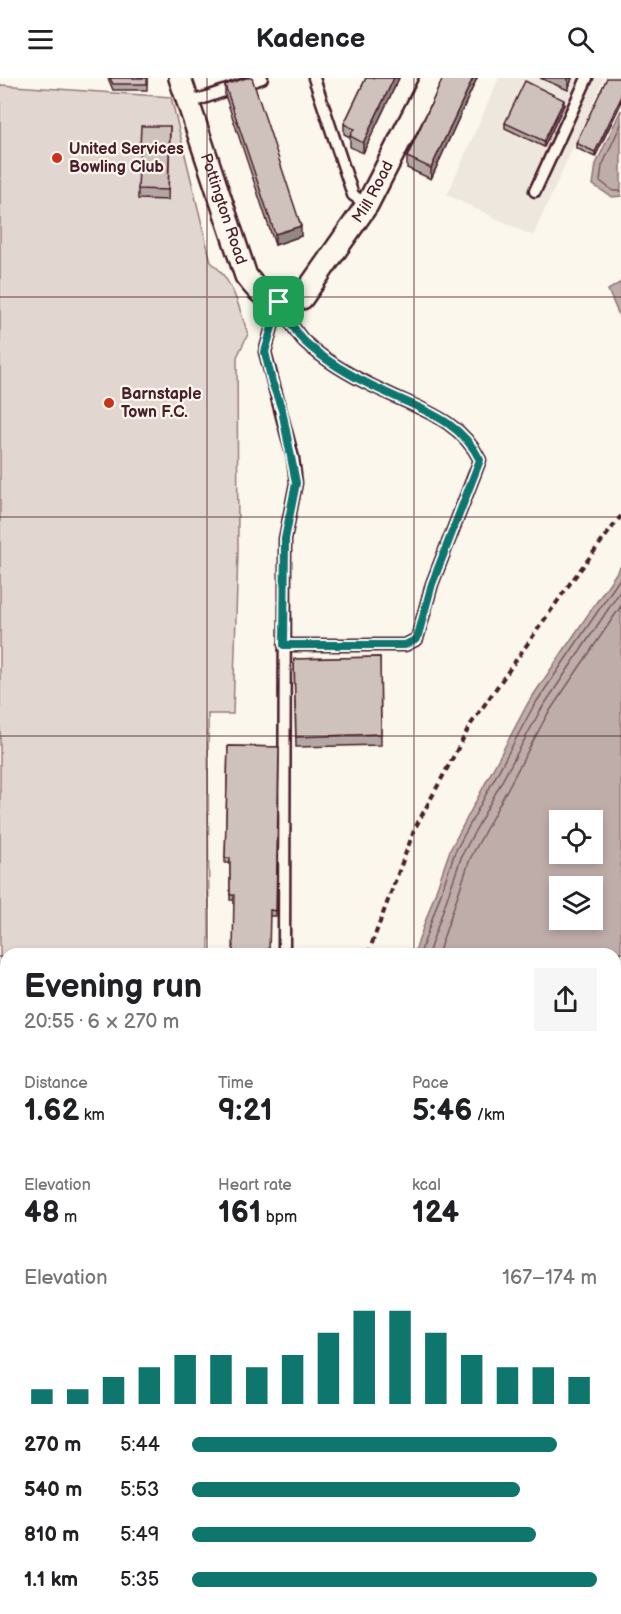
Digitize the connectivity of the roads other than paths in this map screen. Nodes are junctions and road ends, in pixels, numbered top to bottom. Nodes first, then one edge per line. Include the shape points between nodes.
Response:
1 (180, 78) edge
2 (262, 78) edge
3 (314, 78) edge
4 (432, 78) edge
5 (587, 78) edge
6 (189, 103) junction
7 (535, 191) dead end
8 (367, 205) junction
9 (279, 302) junction
10 (284, 645) junction
11 (284, 948) edge

1 - 6 street, Pottington Road
2 - 6 lane
3 - 8 lane via 353,195
4 - 8 street, Mill Road
5 - 7 lane
6 - 9 street, Pottington Road via 246,276 263,297
8 - 9 street, Mill Road via 302,298
9 - 10 lane via 265,352 289,439 296,483 285,539
9 - 10 lane via 303,340 381,391 430,410 463,435 480,460 436,573 417,639 405,645
10 - 11 lane

